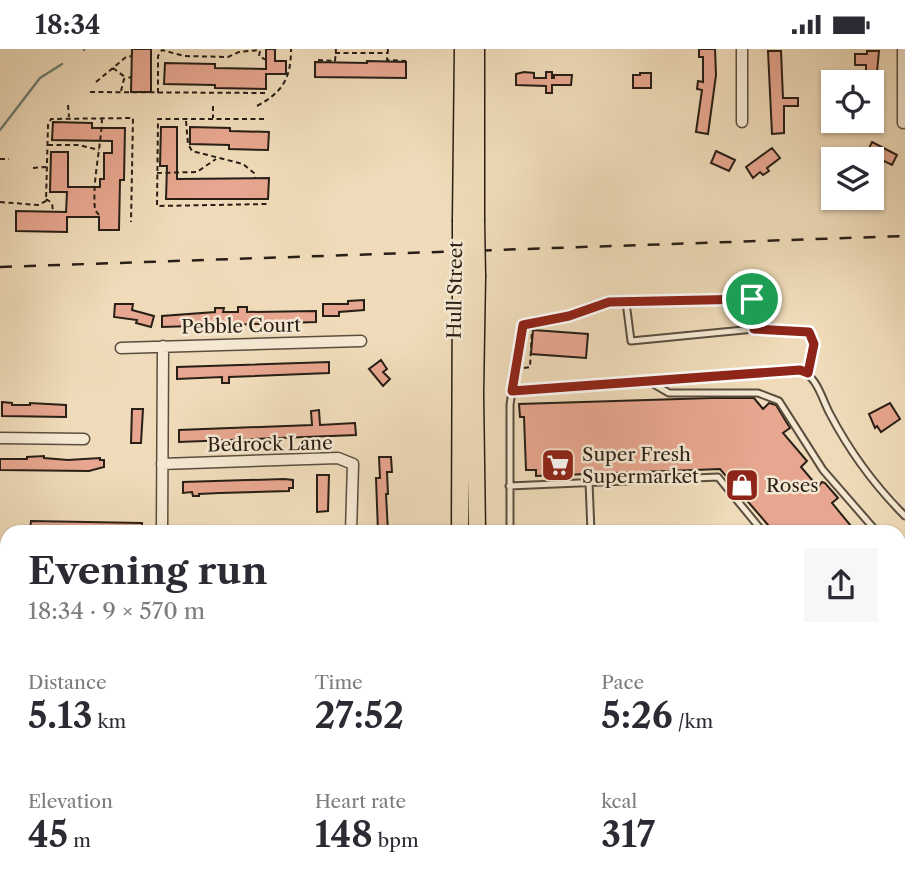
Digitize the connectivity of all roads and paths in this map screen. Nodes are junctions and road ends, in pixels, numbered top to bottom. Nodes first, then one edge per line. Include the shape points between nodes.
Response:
1 (260, 49) edge
2 (291, 49) edge
3 (387, 49) edge
4 (463, 49) edge
5 (476, 49) edge
6 (742, 49) edge
7 (903, 49) edge
8 (335, 51) edge
9 (387, 54) junction
10 (132, 56) dead end
11 (266, 59) dead end
12 (318, 60) dead end
13 (406, 61) dead end
14 (113, 68) junction
15 (131, 77) dead end
16 (126, 78) junction
17 (96, 82) dead end
18 (90, 92) dead end
19 (120, 92) junction
20 (158, 93) junction
21 (265, 93) dead end
22 (68, 105) dead end
23 (213, 106) dead end
24 (257, 106) dead end
25 (69, 118) junction
26 (102, 118) junction
27 (185, 119) junction
28 (213, 119) junction
29 (264, 119) dead end
30 (742, 122) dead end
31 (903, 123) dead end
32 (48, 145) junction
33 (100, 150) junction
34 (0, 159) edge
35 (9, 159) dead end
36 (217, 159) junction
37 (33, 167) dead end
38 (47, 167) junction
39 (157, 173) junction
40 (255, 178) dead end
41 (46, 199) junction
42 (0, 202) edge
43 (268, 204) dead end
44 (53, 211) dead end
45 (99, 215) dead end
46 (469, 220) junction
47 (131, 222) dead end
48 (469, 277) junction
49 (626, 302) junction
50 (754, 329) junction
51 (532, 330) dead end
52 (361, 341) dead end
53 (163, 346) junction
54 (121, 348) dead end
55 (523, 368) dead end
56 (808, 373) junction
57 (650, 382) junction
58 (512, 391) junction
59 (0, 438) edge
60 (84, 439) dead end
61 (162, 464) junction
62 (589, 482) junction
63 (509, 486) junction
64 (905, 516) edge
65 (162, 525) edge
66 (352, 525) edge
67 (460, 525) edge
68 (477, 525) edge
69 (510, 525) edge
70 (591, 525) edge
71 (757, 525) edge
72 (871, 525) edge
73 (845, 896) edge
74 (856, 896) edge

1 - 11 path via 260,56
1 - 20 path via 228,57 162,50
2 - 24 path via 289,76
3 - 9 path
4 - 46 main road, Hull Street
5 - 46 main road, Hull Street
6 - 30 street
7 - 31 street
8 - 9 path
8 - 12 path via 335,61
9 - 13 path via 387,60
10 - 14 path
14 - 16 path
14 - 17 path
15 - 16 path
16 - 19 path
18 - 19 path
19 - 20 path
20 - 21 path
22 - 25 path
23 - 28 path
25 - 26 path
25 - 32 path via 50,120
26 - 33 path
26 - 47 path via 133,118
27 - 28 path
27 - 36 path via 190,149
27 - 39 path via 158,119
28 - 29 path
32 - 33 path
32 - 38 path
33 - 45 path via 94,180
34 - 35 path
36 - 39 path via 198,172
36 - 40 path via 247,167
37 - 38 path
38 - 41 path
39 - 43 path via 157,206
41 - 42 path via 38,205
41 - 44 path
46 - 48 main road, Hull Street, bridge
48 - 67 main road, Hull Street
48 - 68 main road, Hull Street
49 - 50 lane via 752,299
49 - 50 lane via 631,341
49 - 58 lane via 609,302 523,325
50 - 56 lane via 809,332 814,344
51 - 55 path via 530,367
52 - 53 street, Pebble Court
53 - 54 street, Pebble Court
53 - 61 street
56 - 57 lane
56 - 64 lane via 856,459
57 - 58 lane
57 - 72 lane via 669,393 758,393 779,401 823,470
58 - 63 lane
59 - 60 street
61 - 65 street
61 - 66 street, Bedrock Lane via 338,458 353,464
62 - 63 lane
62 - 70 lane
62 - 71 lane via 718,477
63 - 69 lane
73 - 74 lane

